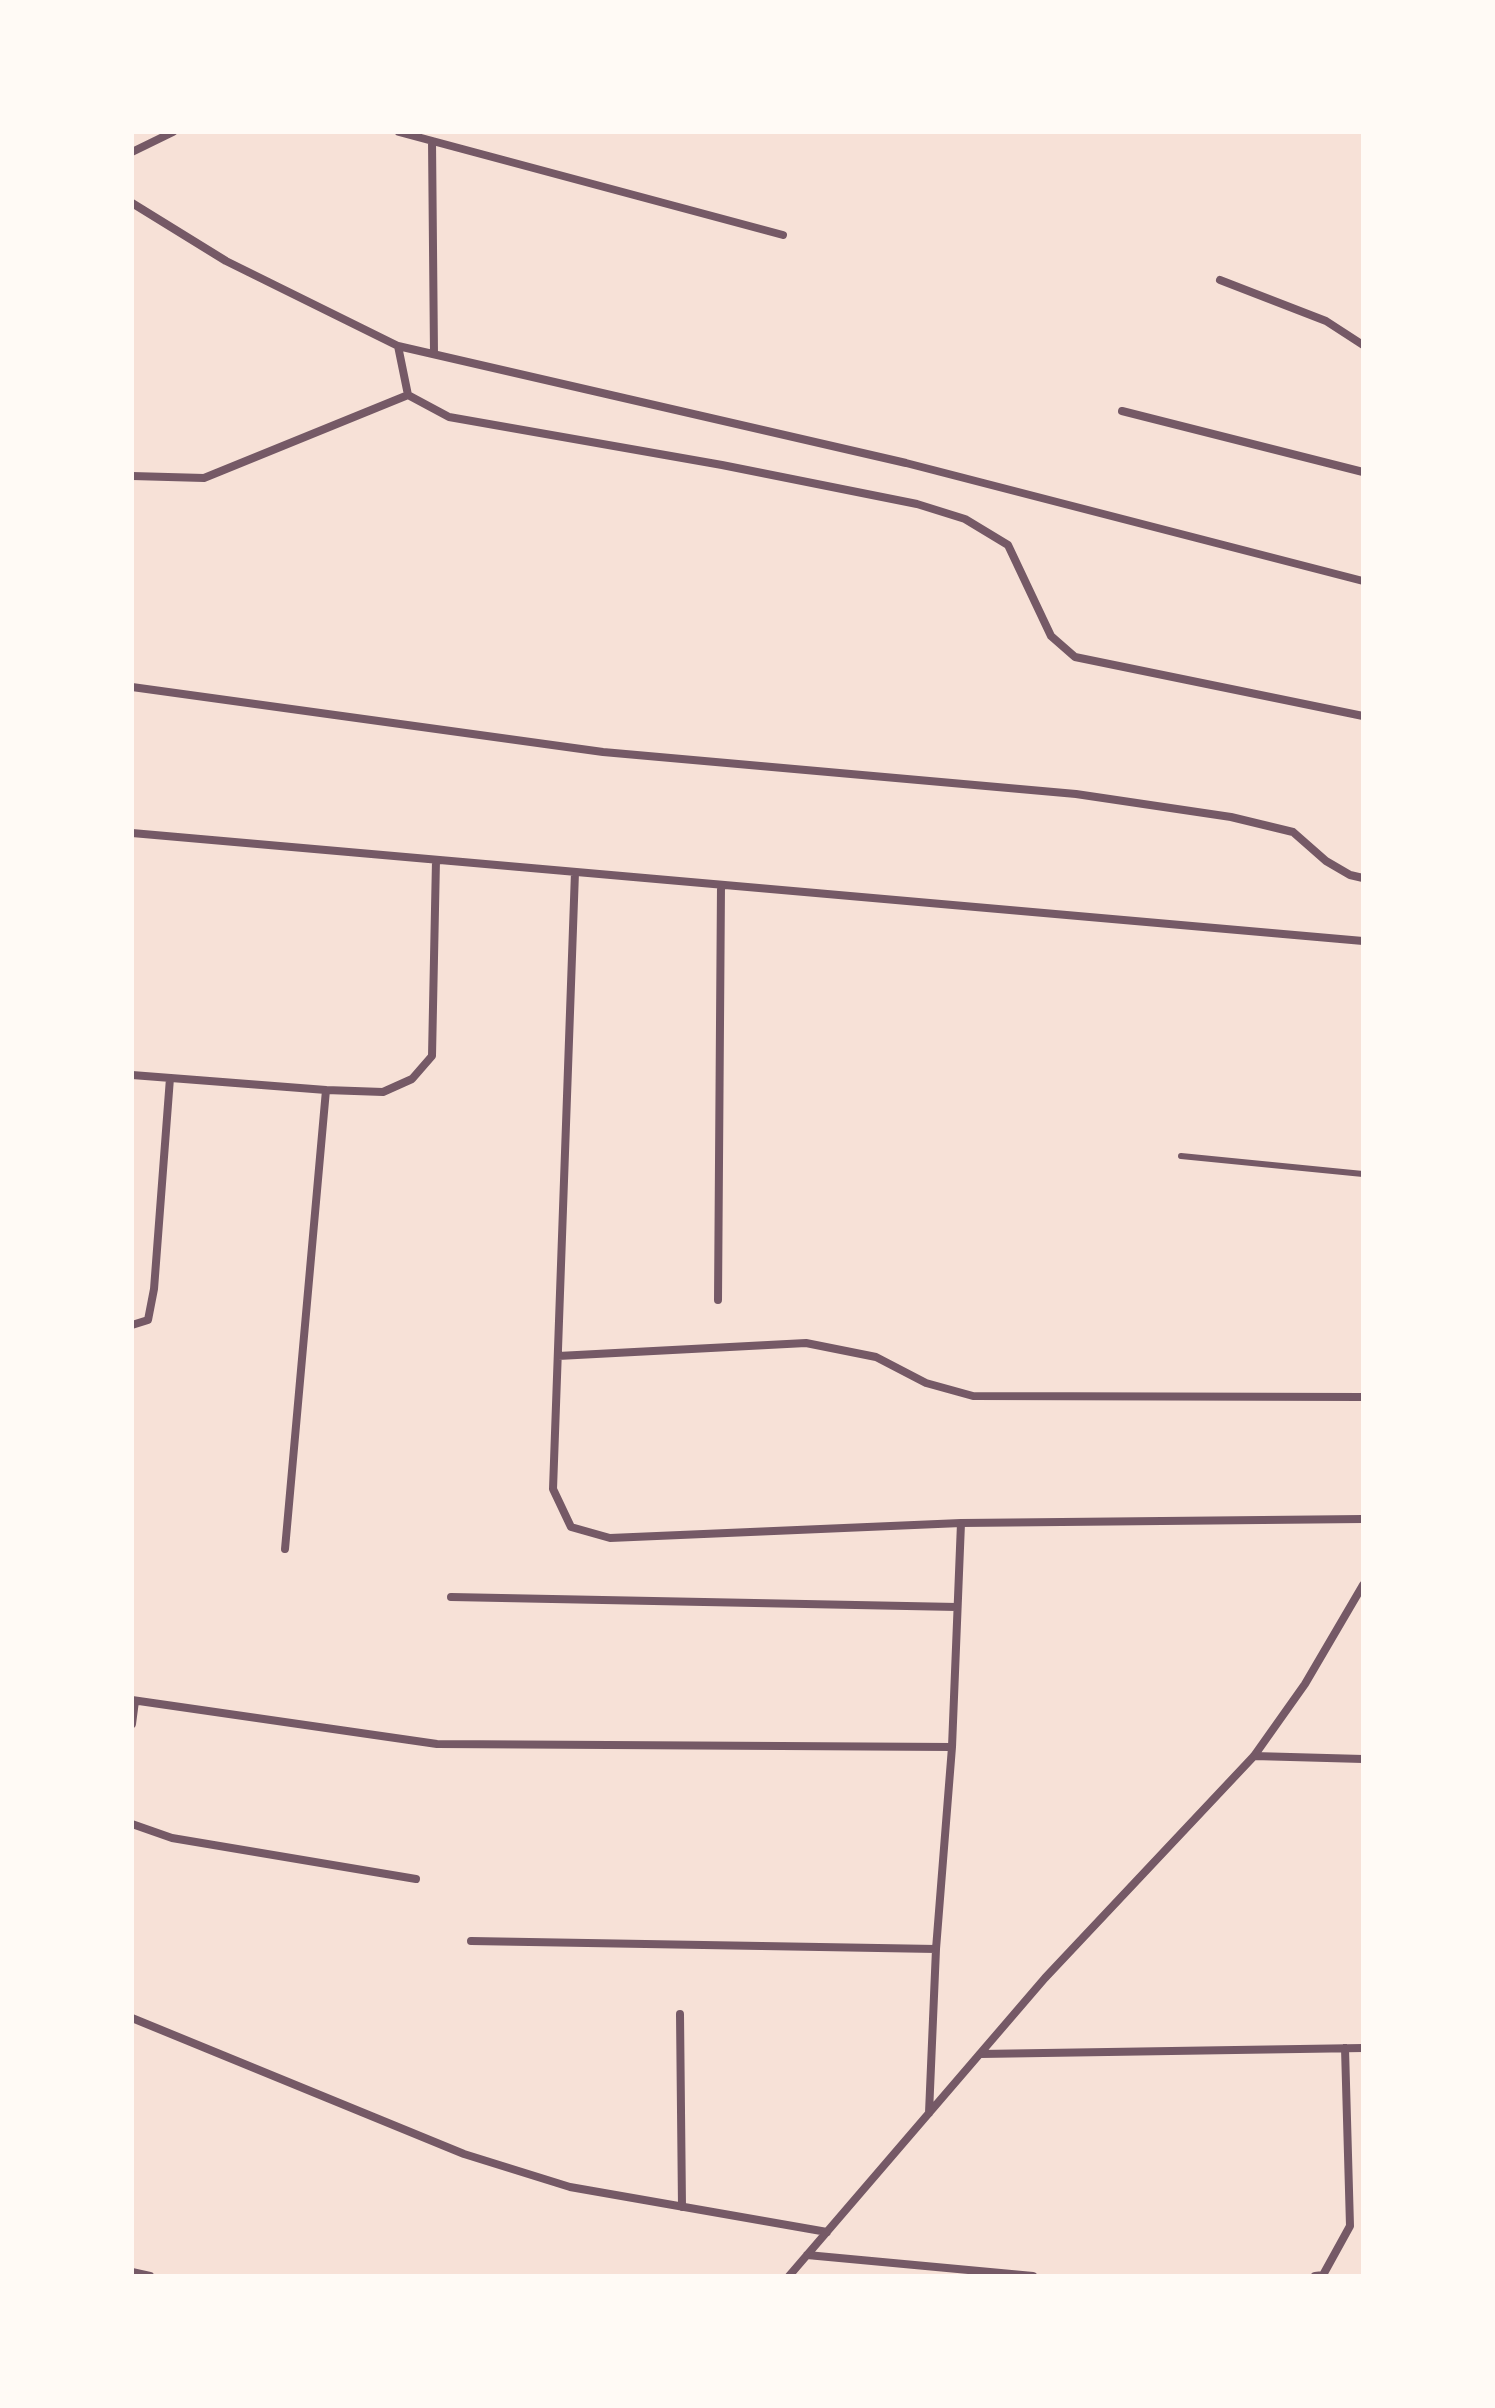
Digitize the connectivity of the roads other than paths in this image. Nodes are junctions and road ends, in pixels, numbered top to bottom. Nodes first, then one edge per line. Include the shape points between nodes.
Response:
1 (173, 132) edge
2 (399, 132) edge
3 (432, 141) junction
4 (132, 152) edge
5 (132, 203) edge
6 (783, 235) dead end
7 (1220, 280) dead end
8 (1363, 345) edge
9 (398, 346) junction
10 (434, 354) junction
11 (408, 395) junction
12 (1122, 411) dead end
13 (1363, 472) edge
14 (132, 476) edge
15 (1363, 581) edge
16 (132, 687) edge
17 (1363, 716) edge
18 (132, 833) edge
19 (436, 860) junction
20 (575, 872) junction
21 (1363, 878) edge
22 (721, 885) junction
23 (1363, 941) edge
24 (132, 1075) edge
25 (170, 1078) junction
26 (326, 1090) junction
27 (1181, 1156) dead end
28 (1363, 1174) edge
29 (718, 1300) dead end
30 (132, 1325) edge
31 (558, 1356) junction
32 (1363, 1397) edge
33 (1363, 1519) edge
34 (961, 1523) junction
35 (285, 1549) dead end
36 (1363, 1585) edge
37 (451, 1597) dead end
38 (957, 1607) junction
39 (133, 1700) edge
40 (132, 1724) edge
41 (952, 1747) junction
42 (1254, 1756) junction
43 (1363, 1759) edge
44 (132, 1824) edge
45 (416, 1879) dead end
46 (471, 1941) dead end
47 (936, 1949) junction
48 (680, 2014) dead end
49 (132, 2018) edge
50 (1345, 2048) junction
51 (1363, 2048) edge
52 (980, 2054) junction
53 (929, 2113) junction
54 (682, 2207) junction
55 (827, 2232) junction
56 (807, 2255) junction
57 (132, 2272) edge
58 (150, 2276) edge
59 (789, 2276) edge
60 (1033, 2276) edge
61 (1315, 2276) edge

1 - 4 street
2 - 3 street
3 - 6 street
3 - 10 street
5 - 9 street via 226,261
7 - 8 street via 1326,321
9 - 10 street
9 - 11 street
10 - 15 street via 906,463
11 - 14 street via 204,478
11 - 17 street via 449,417 722,465 917,504 965,519 1008,545 1051,636 1075,657
12 - 13 street
16 - 21 street via 603,752 1076,794 1231,817 1293,832 1326,861
18 - 19 street
19 - 20 street
19 - 26 street via 432,1056 412,1079 383,1092
20 - 22 street
20 - 31 street
22 - 23 street
22 - 29 street
24 - 25 street
25 - 26 street
25 - 30 street via 154,1289 148,1320
26 - 35 street
27 - 28 lane
31 - 32 street via 806,1343 876,1357 926,1383 973,1396
31 - 34 street via 553,1489 571,1527 610,1538
33 - 34 street
34 - 38 street
36 - 42 street via 1305,1684
37 - 38 street
38 - 41 street
39 - 40 street
39 - 41 street via 437,1744
41 - 47 street
42 - 43 street
42 - 52 street
44 - 45 street via 172,1838
46 - 47 street
47 - 53 street
48 - 54 street
49 - 54 street via 464,2154 570,2187
50 - 51 street
50 - 52 street
50 - 61 street via 1350,2226 1323,2275
52 - 53 street
53 - 55 street
54 - 55 street
55 - 56 street
56 - 59 street
56 - 60 street
57 - 58 street

